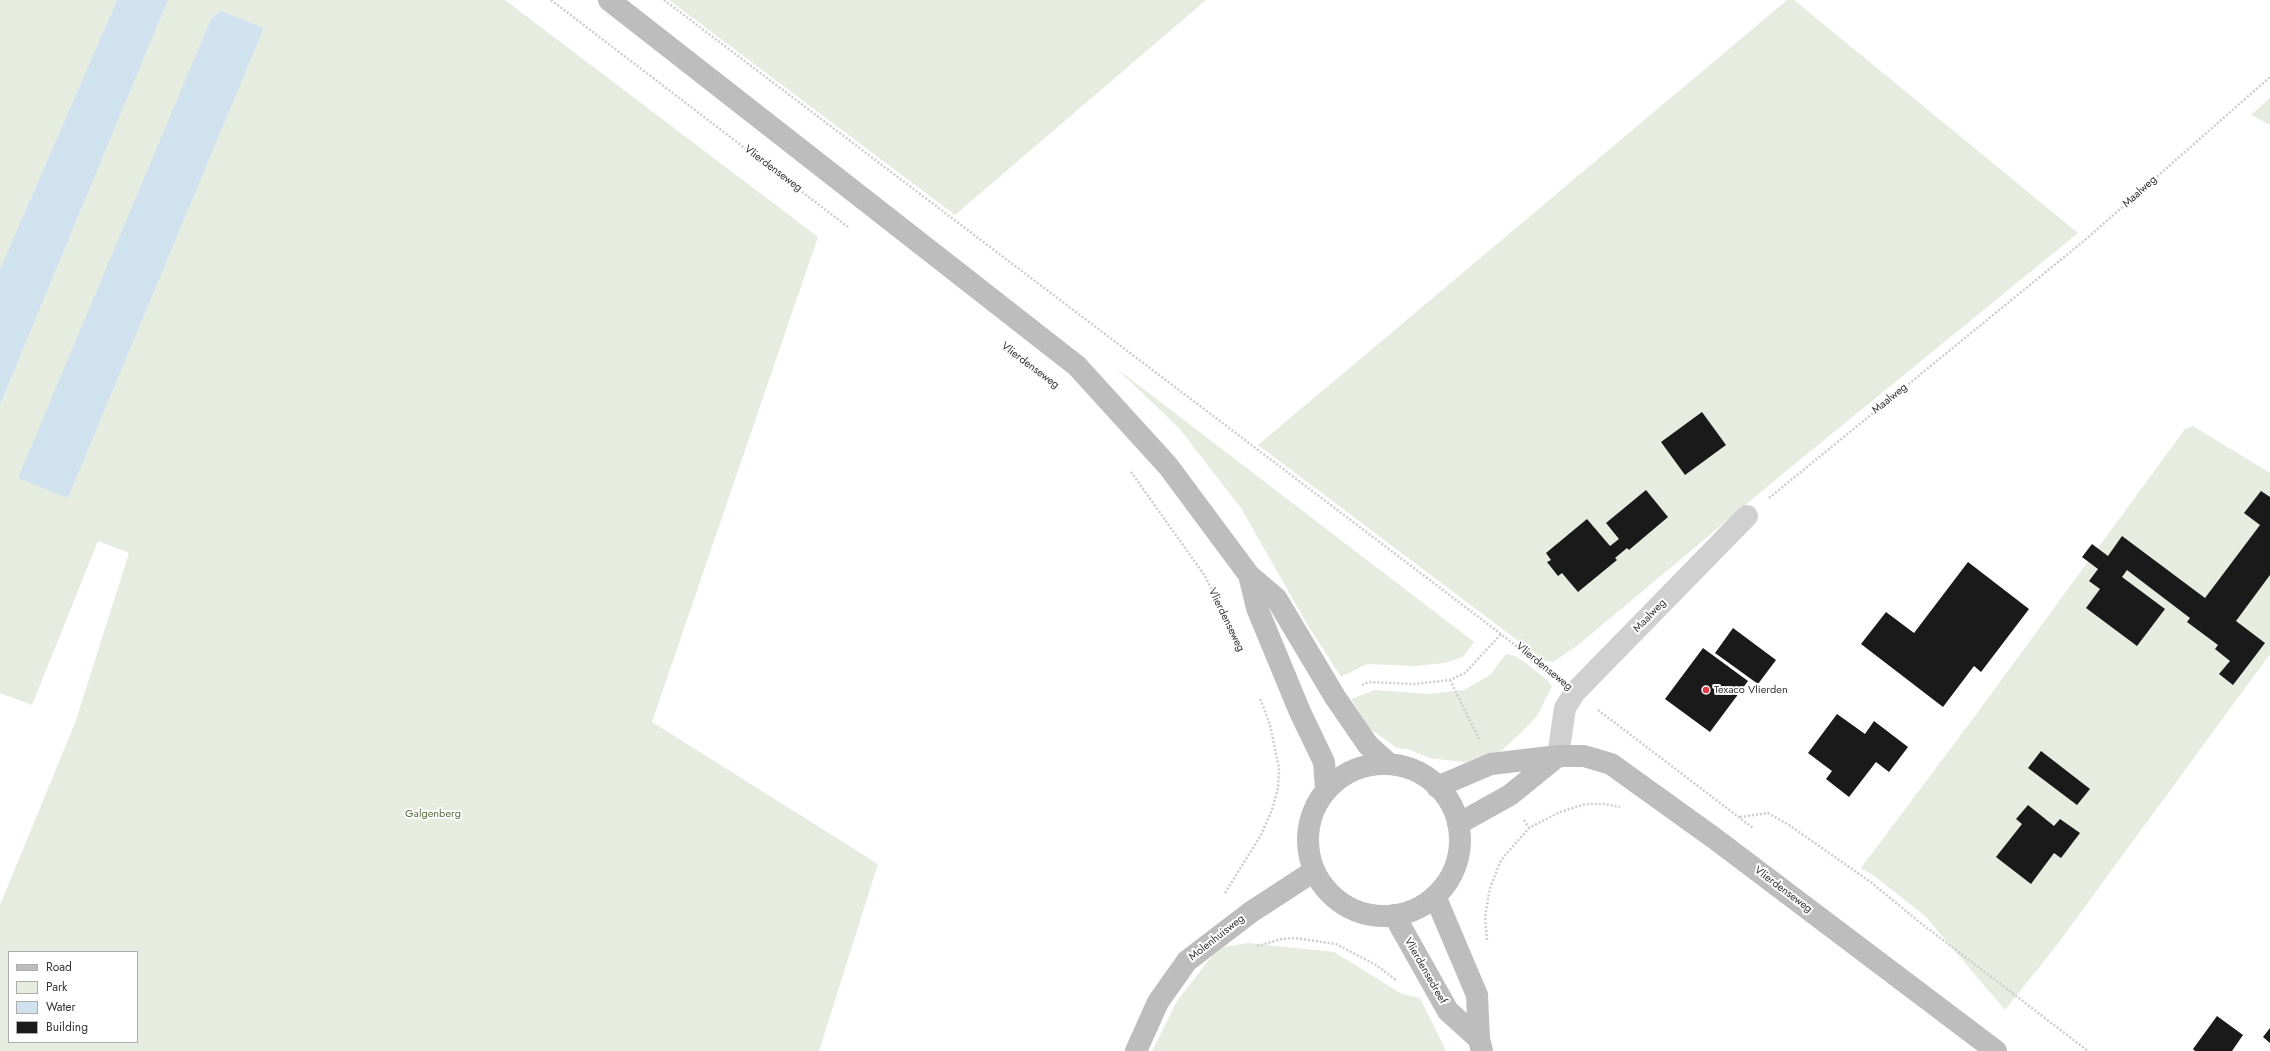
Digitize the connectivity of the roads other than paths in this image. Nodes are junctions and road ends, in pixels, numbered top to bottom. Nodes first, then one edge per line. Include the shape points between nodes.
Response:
1 (609, 0) edge
2 (1747, 516) road end
3 (1249, 575) junction
4 (1558, 756) junction
5 (1389, 764) junction
6 (1438, 787) junction
7 (1326, 789) junction
8 (1458, 824) junction
9 (1314, 871) junction
10 (1435, 896) junction
11 (1394, 915) junction
12 (1481, 1045) edge
13 (1136, 1051) edge
14 (1996, 1051) edge

1 - 3 main road via 1077,366 1168,466
2 - 4 street, Maalweg via 1575,692 1565,708
3 - 5 main road via 1276,598 1335,697 1368,745
3 - 7 main road via 1257,608 1300,712 1324,762
4 - 6 main road, Vlierdenseweg via 1491,764
4 - 8 main road via 1510,795
4 - 14 main road, Vlierdenseweg via 1584,756 1610,764 1714,838
5 - 6 main road via 1421,774
5 - 7 main road via 1374,764 1353,770
6 - 8 main road via 1449,802
7 - 9 main road via 1309,824 1308,848
8 - 10 main road via 1459,849 1452,873
9 - 11 main road via 1323,886 1347,907 1377,916
9 - 13 main road, Molenhuisweg via 1250,912 1187,961 1158,1002
10 - 11 main road via 1418,908
10 - 12 main road, Vlierdensedreef via 1477,995
11 - 12 main road, Vlierdensedreef via 1448,1011

